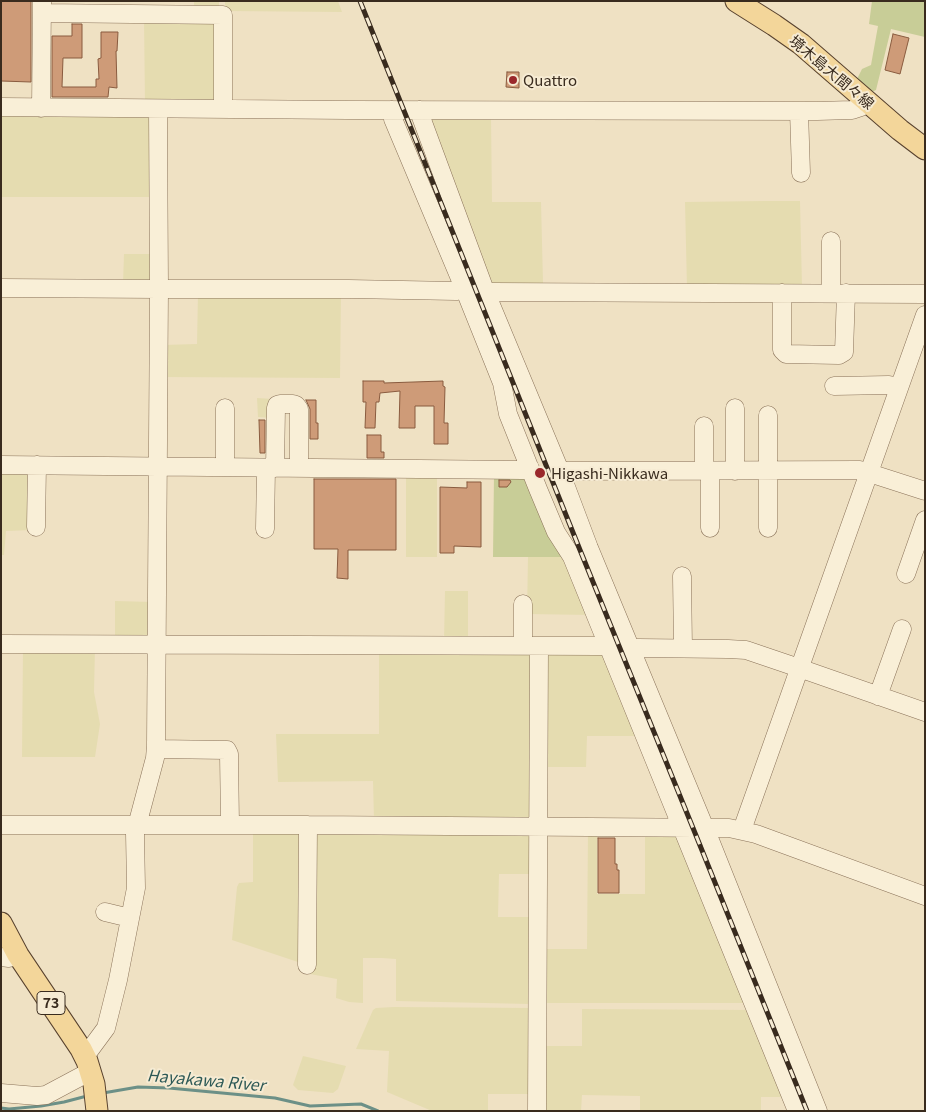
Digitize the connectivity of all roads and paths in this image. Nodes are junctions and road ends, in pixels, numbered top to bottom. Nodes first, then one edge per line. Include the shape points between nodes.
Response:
1 (736, 1) edge
2 (42, 7) edge
3 (868, 102) junction
4 (1, 107) edge
5 (40, 108) junction
6 (223, 108) junction
7 (158, 109) junction
8 (392, 110) junction
9 (420, 110) junction
10 (799, 111) junction
11 (925, 149) edge
12 (800, 173) dead end
13 (831, 241) dead end
14 (1, 288) edge
15 (464, 288) junction
16 (159, 290) junction
17 (782, 292) junction
18 (486, 293) junction
19 (839, 293) junction
20 (925, 294) edge
21 (925, 315) edge
22 (834, 386) dead end
23 (899, 387) junction
24 (225, 408) dead end
25 (735, 408) dead end
26 (768, 416) dead end
27 (704, 426) dead end
28 (1, 465) edge
29 (37, 465) junction
30 (158, 466) junction
31 (225, 467) junction
32 (271, 468) junction
33 (299, 468) junction
34 (530, 468) junction
35 (560, 471) junction
36 (707, 471) junction
37 (735, 471) junction
38 (768, 471) junction
39 (868, 472) junction
40 (925, 491) edge
41 (925, 520) edge
42 (36, 527) dead end
43 (710, 528) dead end
44 (768, 528) dead end
45 (265, 529) dead end
46 (906, 574) dead end
47 (682, 576) dead end
48 (523, 604) dead end
49 (902, 629) dead end
50 (1, 644) edge
51 (607, 644) junction
52 (158, 645) junction
53 (531, 645) junction
54 (683, 648) junction
55 (631, 649) junction
56 (799, 668) junction
57 (878, 696) junction
58 (925, 712) edge
59 (156, 749) junction
60 (1, 825) edge
61 (137, 825) junction
62 (230, 825) junction
63 (308, 825) junction
64 (538, 827) junction
65 (704, 827) junction
66 (682, 828) junction
67 (742, 830) junction
68 (925, 896) edge
69 (105, 912) dead end
70 (130, 918) junction
71 (1, 923) edge
72 (10, 956) edge
73 (307, 965) dead end
74 (92, 1086) edge
75 (1, 1093) edge
76 (537, 1111) edge
77 (797, 1111) edge
78 (818, 1111) edge

1 - 3 main road, 境木島大間々線 via 801,44
2 - 5 street
2 - 6 street via 140,14 223,15
3 - 10 street via 852,110
3 - 11 main road, 境木島大間々線
4 - 5 street
5 - 7 street
6 - 7 street
6 - 8 street
7 - 16 street
8 - 9 street
8 - 15 street
9 - 10 street
9 - 18 street
10 - 12 street
13 - 19 street
14 - 16 street
15 - 16 street via 456,291
15 - 34 street via 502,383 508,414
16 - 30 street
17 - 18 street
17 - 19 street
17 - 19 street via 782,350 786,354 839,355 844,352
18 - 35 street
19 - 20 street
21 - 23 street
22 - 23 street
23 - 39 street
24 - 31 street
25 - 37 street
26 - 38 street
27 - 36 street
28 - 29 street
29 - 30 street
29 - 42 street
30 - 31 street
30 - 52 street
31 - 32 street
32 - 33 street
32 - 33 street via 276,408 280,404 293,404 299,408
32 - 45 street
33 - 34 street
34 - 51 street via 556,532 572,556
35 - 36 street
35 - 55 street
36 - 37 street
36 - 43 street
37 - 38 street
38 - 39 street
38 - 44 street
39 - 40 street
39 - 56 street
41 - 46 street
47 - 54 street
48 - 53 street
49 - 57 street
50 - 52 street
51 - 53 street
51 - 66 street
52 - 53 street
52 - 59 street
53 - 64 street
54 - 55 street
54 - 56 street via 746,650
55 - 65 street
56 - 57 street
56 - 67 street
57 - 58 street
59 - 61 street
59 - 62 street via 227,750
60 - 61 street
61 - 62 street
61 - 70 street via 137,882
62 - 63 street
63 - 64 street
63 - 73 street
64 - 66 street
64 - 76 street
65 - 66 street
65 - 67 street
65 - 78 street
66 - 77 street
67 - 68 street
69 - 70 street
70 - 74 street via 106,1028 89,1051
71 - 72 main road, 73
72 - 74 main road, 73
74 - 75 street via 37,1096

